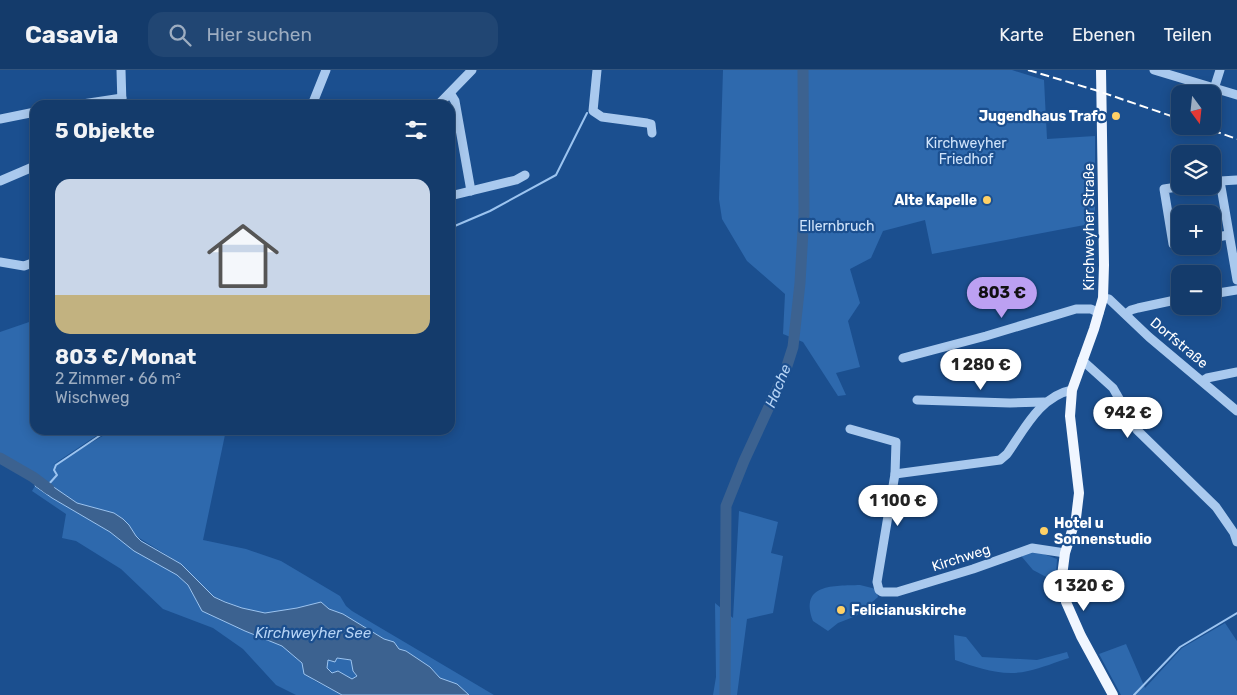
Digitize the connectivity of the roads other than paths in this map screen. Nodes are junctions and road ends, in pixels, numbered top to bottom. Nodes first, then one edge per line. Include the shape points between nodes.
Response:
1 (122, 70) edge
2 (326, 70) edge
3 (472, 70) edge
4 (597, 70) edge
5 (1101, 70) edge
6 (1154, 70) edge
7 (1220, 70) edge
8 (1201, 85) edge
9 (1215, 85) edge
10 (1221, 91) edge
11 (450, 93) junction
12 (1237, 95) edge
13 (122, 100) edge
14 (314, 100) edge
15 (443, 100) edge
16 (454, 100) edge
17 (455, 101) edge
18 (30, 113) edge
19 (0, 119) edge
20 (652, 133) dead end
21 (30, 168) edge
22 (525, 175) dead end
23 (1237, 180) edge
24 (0, 181) edge
25 (1221, 181) edge
26 (1171, 188) edge
27 (471, 191) junction
28 (455, 195) edge
29 (1219, 195) edge
30 (1171, 232) edge
31 (1228, 236) junction
32 (1221, 237) edge
33 (0, 262) edge
34 (30, 264) edge
35 (1237, 280) edge
36 (1237, 290) edge
37 (1221, 293) edge
38 (1103, 298) junction
39 (1171, 301) edge
40 (1099, 313) junction
41 (1126, 314) junction
42 (903, 358) dead end
43 (1082, 360) junction
44 (1237, 372) edge
45 (1202, 381) junction
46 (1072, 390) junction
47 (917, 400) dead end
48 (1044, 402) junction
49 (1237, 411) edge
50 (850, 429) dead end
51 (895, 474) junction
52 (1237, 542) edge
53 (1065, 553) junction
54 (1113, 695) edge

1 - 13 street
2 - 14 street
3 - 11 street
4 - 20 street via 594,111 602,117 651,124
5 - 38 main road, Kirchweyher Straße
6 - 8 street
7 - 9 street
10 - 12 street
11 - 15 street
11 - 16 street
17 - 27 street
18 - 19 street
21 - 24 street
22 - 27 street
23 - 25 street
26 - 30 street via 1164,189
27 - 28 street
29 - 31 street
31 - 32 street
31 - 35 street
33 - 34 street via 24,266
36 - 37 street
38 - 40 main road, Kirchweyher Straße
38 - 41 street, Dorfstraße via 1109,299
39 - 41 street
40 - 42 street via 1091,309 1076,309
40 - 43 main road, Kirchweyher Straße
41 - 45 street, Dorfstraße
43 - 46 main road, Kirchweyher Straße
43 - 52 street via 1113,388 1137,430 1220,513
44 - 45 street
45 - 49 street, Dorfstraße
46 - 48 street
46 - 53 main road, Kirchweyher Straße via 1070,416 1080,493
47 - 48 street
48 - 51 street via 1000,460
50 - 51 street via 896,442
51 - 53 street, Kirchweg via 877,583 882,592 897,592 1032,548
53 - 54 main road, Kirchweyher Straße via 1062,576 1066,602

